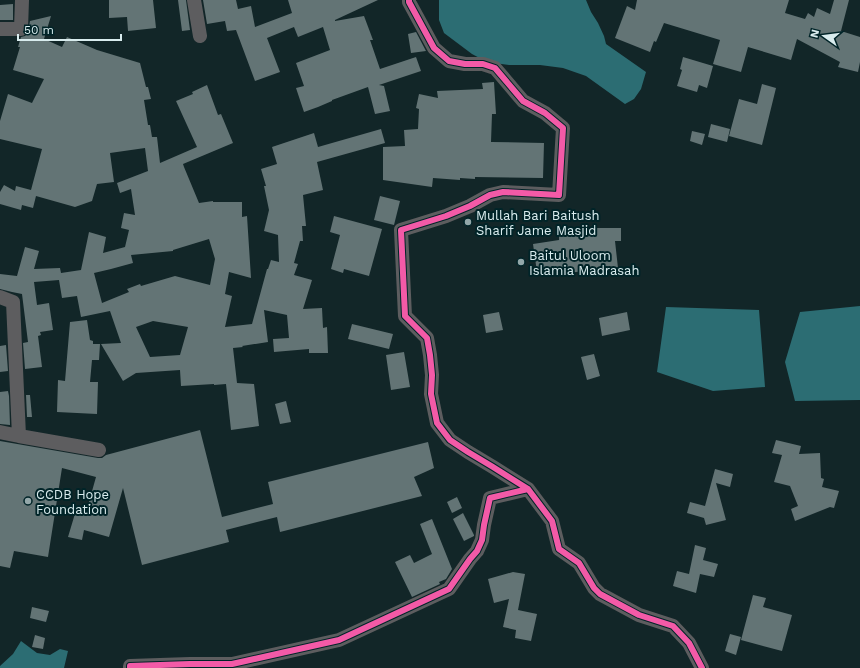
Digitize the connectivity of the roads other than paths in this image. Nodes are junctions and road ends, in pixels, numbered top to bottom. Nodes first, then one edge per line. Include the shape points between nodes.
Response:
1 (22, 0) edge
2 (194, 0) edge
3 (409, 0) edge
4 (0, 29) edge
5 (200, 36) dead end
6 (0, 297) edge
7 (0, 432) edge
8 (19, 436) junction
9 (99, 450) dead end
10 (528, 489) junction
11 (130, 668) edge
12 (702, 668) edge

1 - 4 street via 21,29
2 - 5 street
3 - 10 street via 434,48 449,61 483,64 494,68 522,101 545,113 563,128 559,195 503,192 490,195 446,216 401,230 405,316 427,338 432,375 431,394 437,423 450,440
6 - 8 street via 13,302
7 - 8 street
8 - 9 street
10 - 11 street via 490,498 482,540 449,589 339,640 232,664
10 - 12 street via 552,521 559,550 579,562 594,588 600,594 640,615 673,626 689,643

